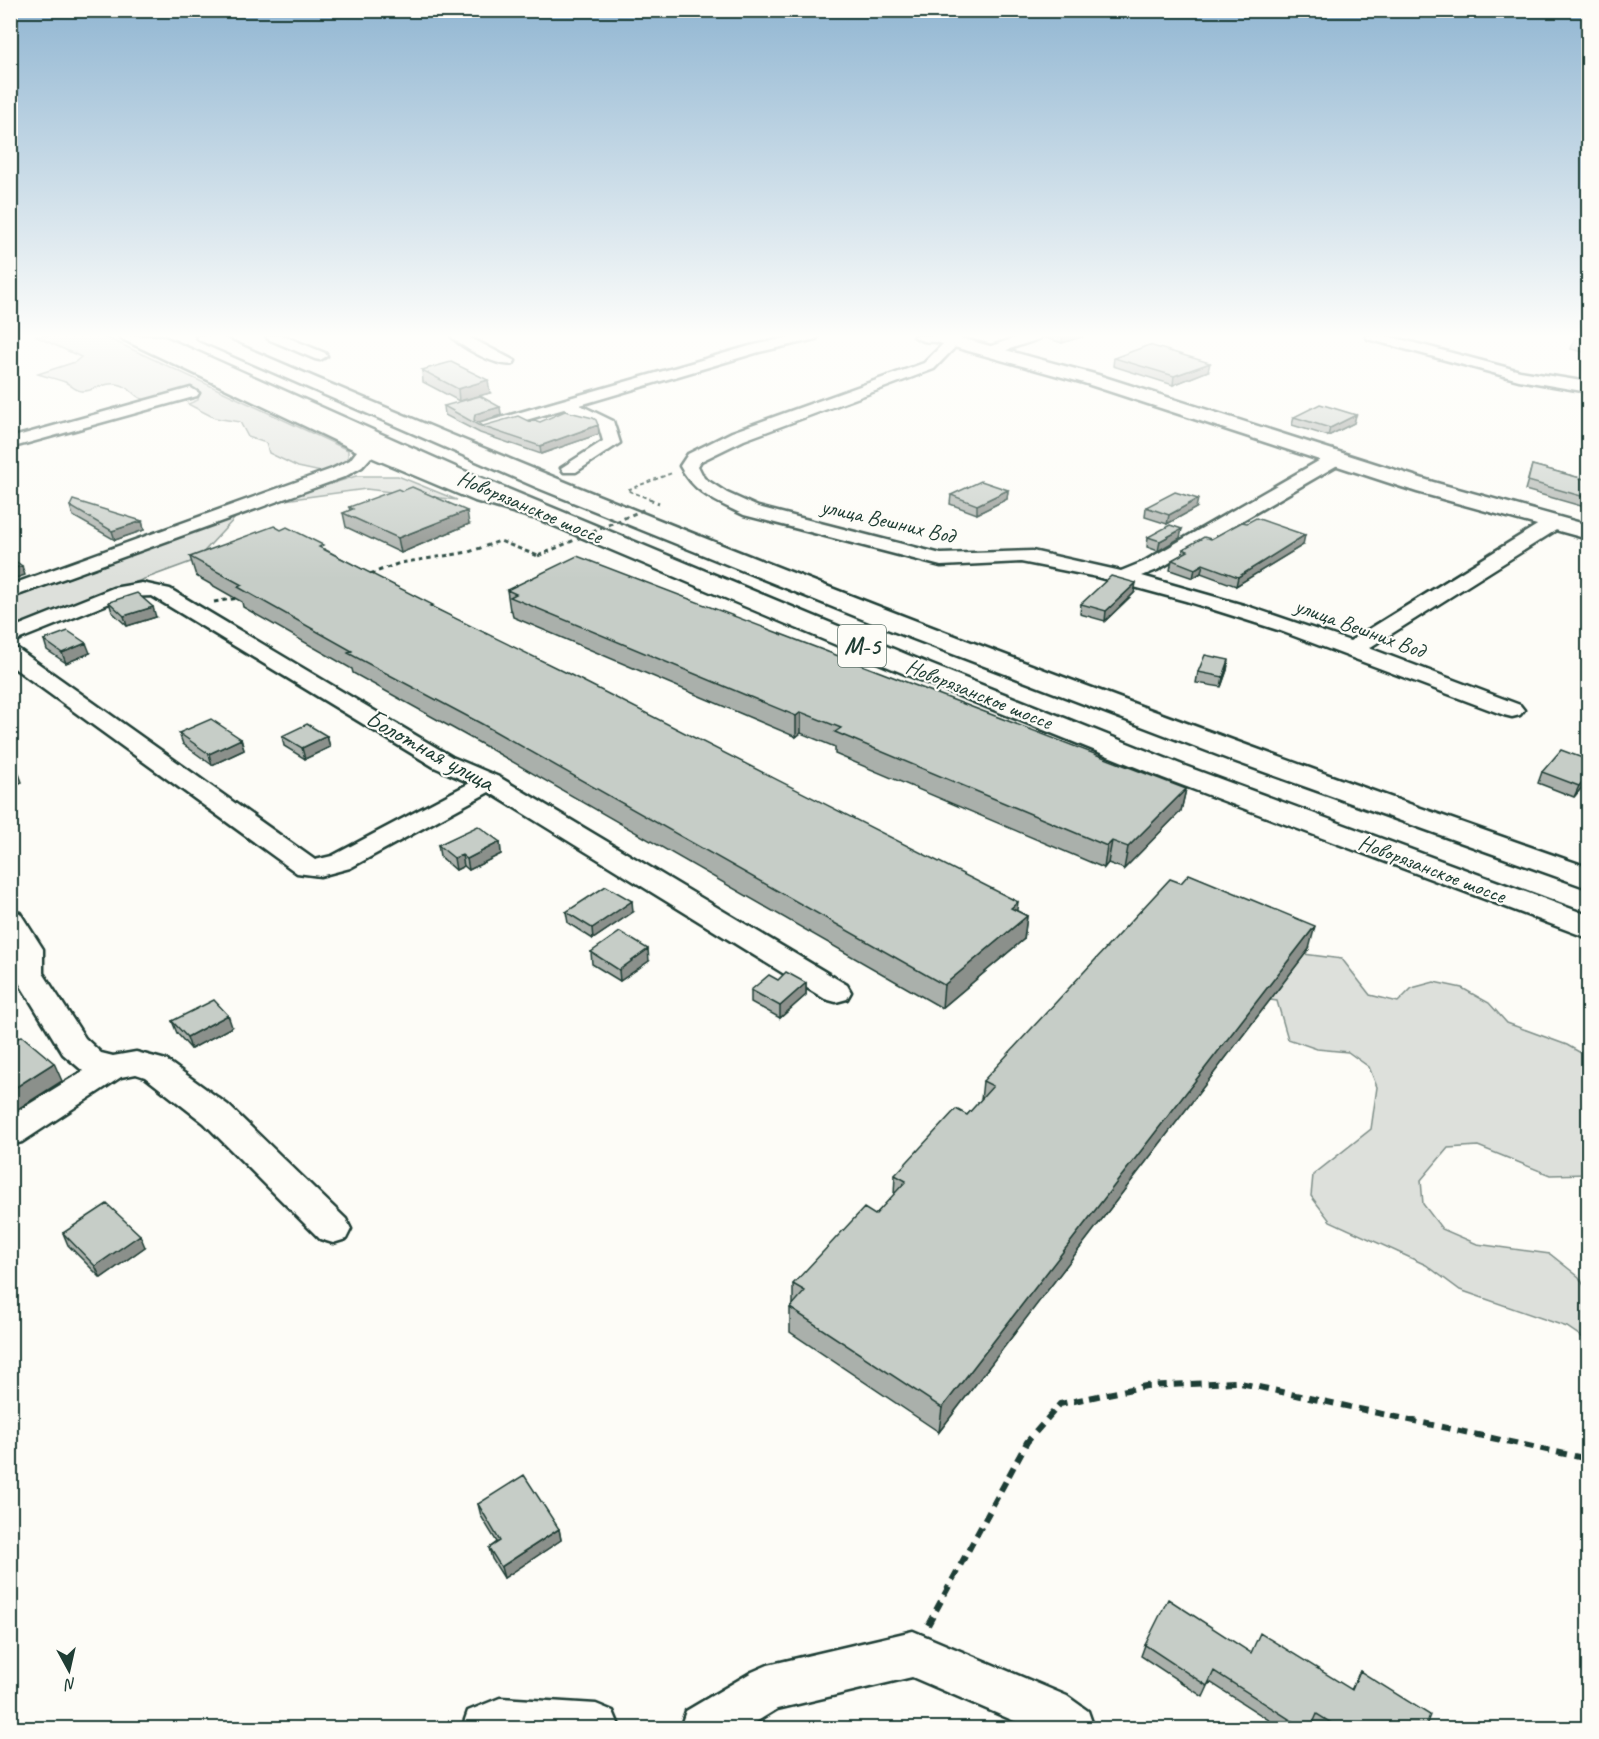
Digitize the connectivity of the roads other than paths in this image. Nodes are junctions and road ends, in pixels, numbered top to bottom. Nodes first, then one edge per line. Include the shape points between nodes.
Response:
1 (104, 417) edge
2 (302, 417) edge
3 (329, 417) edge
4 (391, 417) edge
5 (517, 417) edge
6 (593, 417) edge
7 (789, 417) edge
8 (1206, 417) edge
9 (484, 427) edge
10 (10, 443) edge
11 (360, 444) junction
12 (1335, 459) junction
13 (570, 468) dead end
14 (411, 470) junction
15 (333, 476) junction
16 (557, 519) junction
17 (1554, 522) junction
18 (1588, 532) edge
19 (1124, 577) junction
20 (10, 592) edge
21 (10, 637) edge
22 (1352, 649) junction
23 (10, 654) edge
24 (1512, 710) dead end
25 (490, 782) junction
26 (1588, 878) edge
27 (10, 919) edge
28 (1588, 927) edge
29 (836, 992) dead end
30 (113, 1067) junction
31 (10, 1133) edge
32 (333, 1229) dead end
33 (485, 1728) edge
34 (596, 1728) edge
35 (703, 1728) edge
36 (1071, 1728) edge

1 - 10 street
2 - 11 street
3 - 16 main road, Новорязанское шоссе / М-5
4 - 26 main road, Новорязанское шоссе / М-5 via 783,581 1276,767
5 - 9 street
6 - 13 street via 607,424 612,443
7 - 19 street, улица Вешних Вод via 694,458 689,466 697,481 721,497 777,519 942,560 1033,557
8 - 12 main road
11 - 14 street
11 - 15 street via 366,451 363,459
12 - 17 main road
12 - 19 street via 1150,566
14 - 15 street via 388,467
14 - 16 street via 481,497
15 - 20 street
16 - 28 main road, Новорязанское шоссе / М-5 via 1174,772
17 - 18 main road
17 - 22 street
19 - 22 street, улица Вешних Вод via 1212,601
21 - 25 street, Болотная улица via 120,592 153,589 443,762
22 - 24 street, улица Вешних Вод
23 - 25 street via 307,867 328,868 341,862
25 - 29 street, Болотная улица
27 - 30 street via 29,949 28,973 75,1046 91,1062
30 - 31 street
30 - 32 street via 136,1063 155,1068 216,1114
33 - 34 street via 500,1722
35 - 36 street via 768,1688 913,1654 1050,1713

